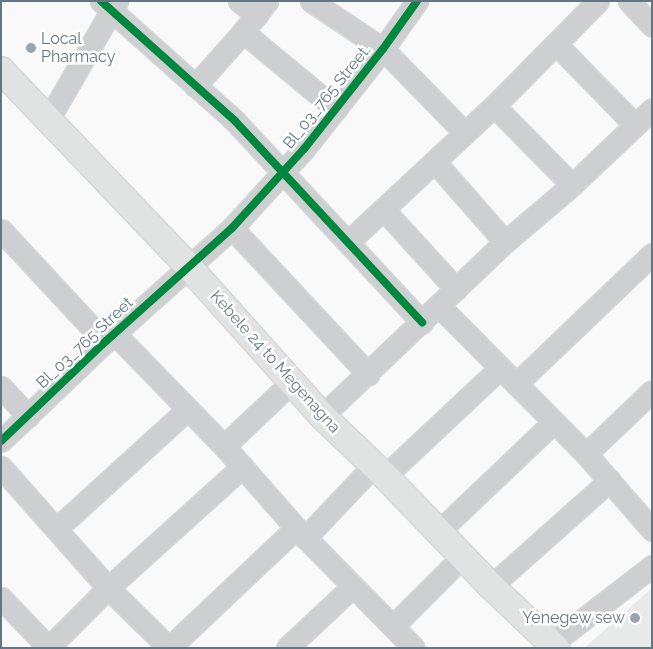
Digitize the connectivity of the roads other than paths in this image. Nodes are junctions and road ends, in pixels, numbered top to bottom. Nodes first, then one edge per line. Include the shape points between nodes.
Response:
1 (239, 1) edge
2 (311, 1) edge
3 (417, 1) edge
4 (598, 1) edge
5 (629, 1) edge
6 (109, 5) edge
7 (262, 8) edge
8 (652, 26) edge
9 (244, 32) junction
10 (556, 44) junction
11 (383, 49) junction
12 (1, 70) edge
13 (195, 86) junction
14 (494, 106) junction
15 (336, 109) junction
16 (652, 109) edge
17 (48, 120) junction
18 (635, 125) junction
19 (465, 133) junction
20 (435, 162) junction
21 (283, 172) junction
22 (572, 185) junction
23 (384, 210) junction
24 (232, 228) junction
25 (1, 230) edge
26 (348, 242) junction
27 (505, 242) junction
28 (652, 254) edge
29 (189, 267) junction
30 (456, 289) junction
31 (439, 306) junction
32 (422, 322) junction
33 (110, 338) junction
34 (500, 368) junction
35 (368, 374) junction
36 (292, 382) junction
37 (516, 384) junction
38 (1, 387) edge
39 (652, 391) edge
40 (188, 409) junction
41 (28, 416) junction
42 (322, 416) junction
43 (553, 423) junction
44 (1, 441) edge
45 (224, 446) junction
46 (586, 454) junction
47 (1, 467) edge
48 (242, 467) junction
49 (379, 471) junction
50 (610, 480) junction
51 (56, 529) junction
52 (652, 530) edge
53 (438, 532) junction
54 (301, 533) junction
55 (462, 557) junction
56 (652, 566) edge
57 (491, 586) junction
58 (352, 587) junction
59 (108, 588) junction
60 (1, 598) edge
61 (393, 626) junction
62 (409, 646) edge
63 (551, 646) edge
64 (48, 647) edge
65 (288, 648) edge

1 - 7 street
2 - 11 street
3 - 11 street, Bl_03_765 Street.
4 - 10 street
5 - 8 street
6 - 13 street
6 - 17 street
7 - 9 street
9 - 13 street
9 - 15 street
10 - 14 street
10 - 18 street
11 - 15 street, Bl_03_765 Street.
11 - 19 street
12 - 17 main road, Kebele 24 to Megenagna
13 - 21 street
14 - 19 street
14 - 22 street
15 - 21 street, Bl_03_765 Street.
16 - 18 street
17 - 29 main road, Kebele 24 to Megenagna
18 - 22 street
19 - 20 street
20 - 23 street
20 - 27 street
21 - 24 street, Bl_03_765 Street.
21 - 26 street
22 - 27 street
23 - 26 street
23 - 30 street
24 - 29 street, Bl_03_765 Street.
24 - 35 street
25 - 33 street
26 - 32 street
27 - 30 street
28 - 37 street
29 - 33 street, Bl_03_765 Street
29 - 36 main road, Kebele 24 to Megenagna
30 - 31 street
31 - 32 street
31 - 34 street
32 - 35 street
33 - 40 street
33 - 41 street, Bl_03_765 Street
34 - 37 street
34 - 49 street
35 - 42 street
36 - 42 main road, Kebele 24 to Megenagna
36 - 45 street
37 - 43 street
38 - 41 street
39 - 46 street
40 - 45 street
40 - 51 street
41 - 44 street, Bl_03_765 Street
42 - 49 main road, Kebele 24 to Megenagna
43 - 46 street
43 - 53 street
45 - 48 street
46 - 50 street
47 - 51 street
48 - 54 street
48 - 59 street
49 - 53 main road, Kebele 24 to Megenagna
49 - 54 street
50 - 52 street
50 - 57 street
51 - 59 street
53 - 55 main road, Kebele 24 to Megenagna
54 - 58 street
54 - 59 street via 169,648
55 - 57 main road, Kebele 24 to Megenagna
55 - 61 street
56 - 63 street
57 - 63 main road, Kebele 24 to Megenagna
58 - 61 street
58 - 65 street
59 - 64 street
60 - 64 street
61 - 62 street

